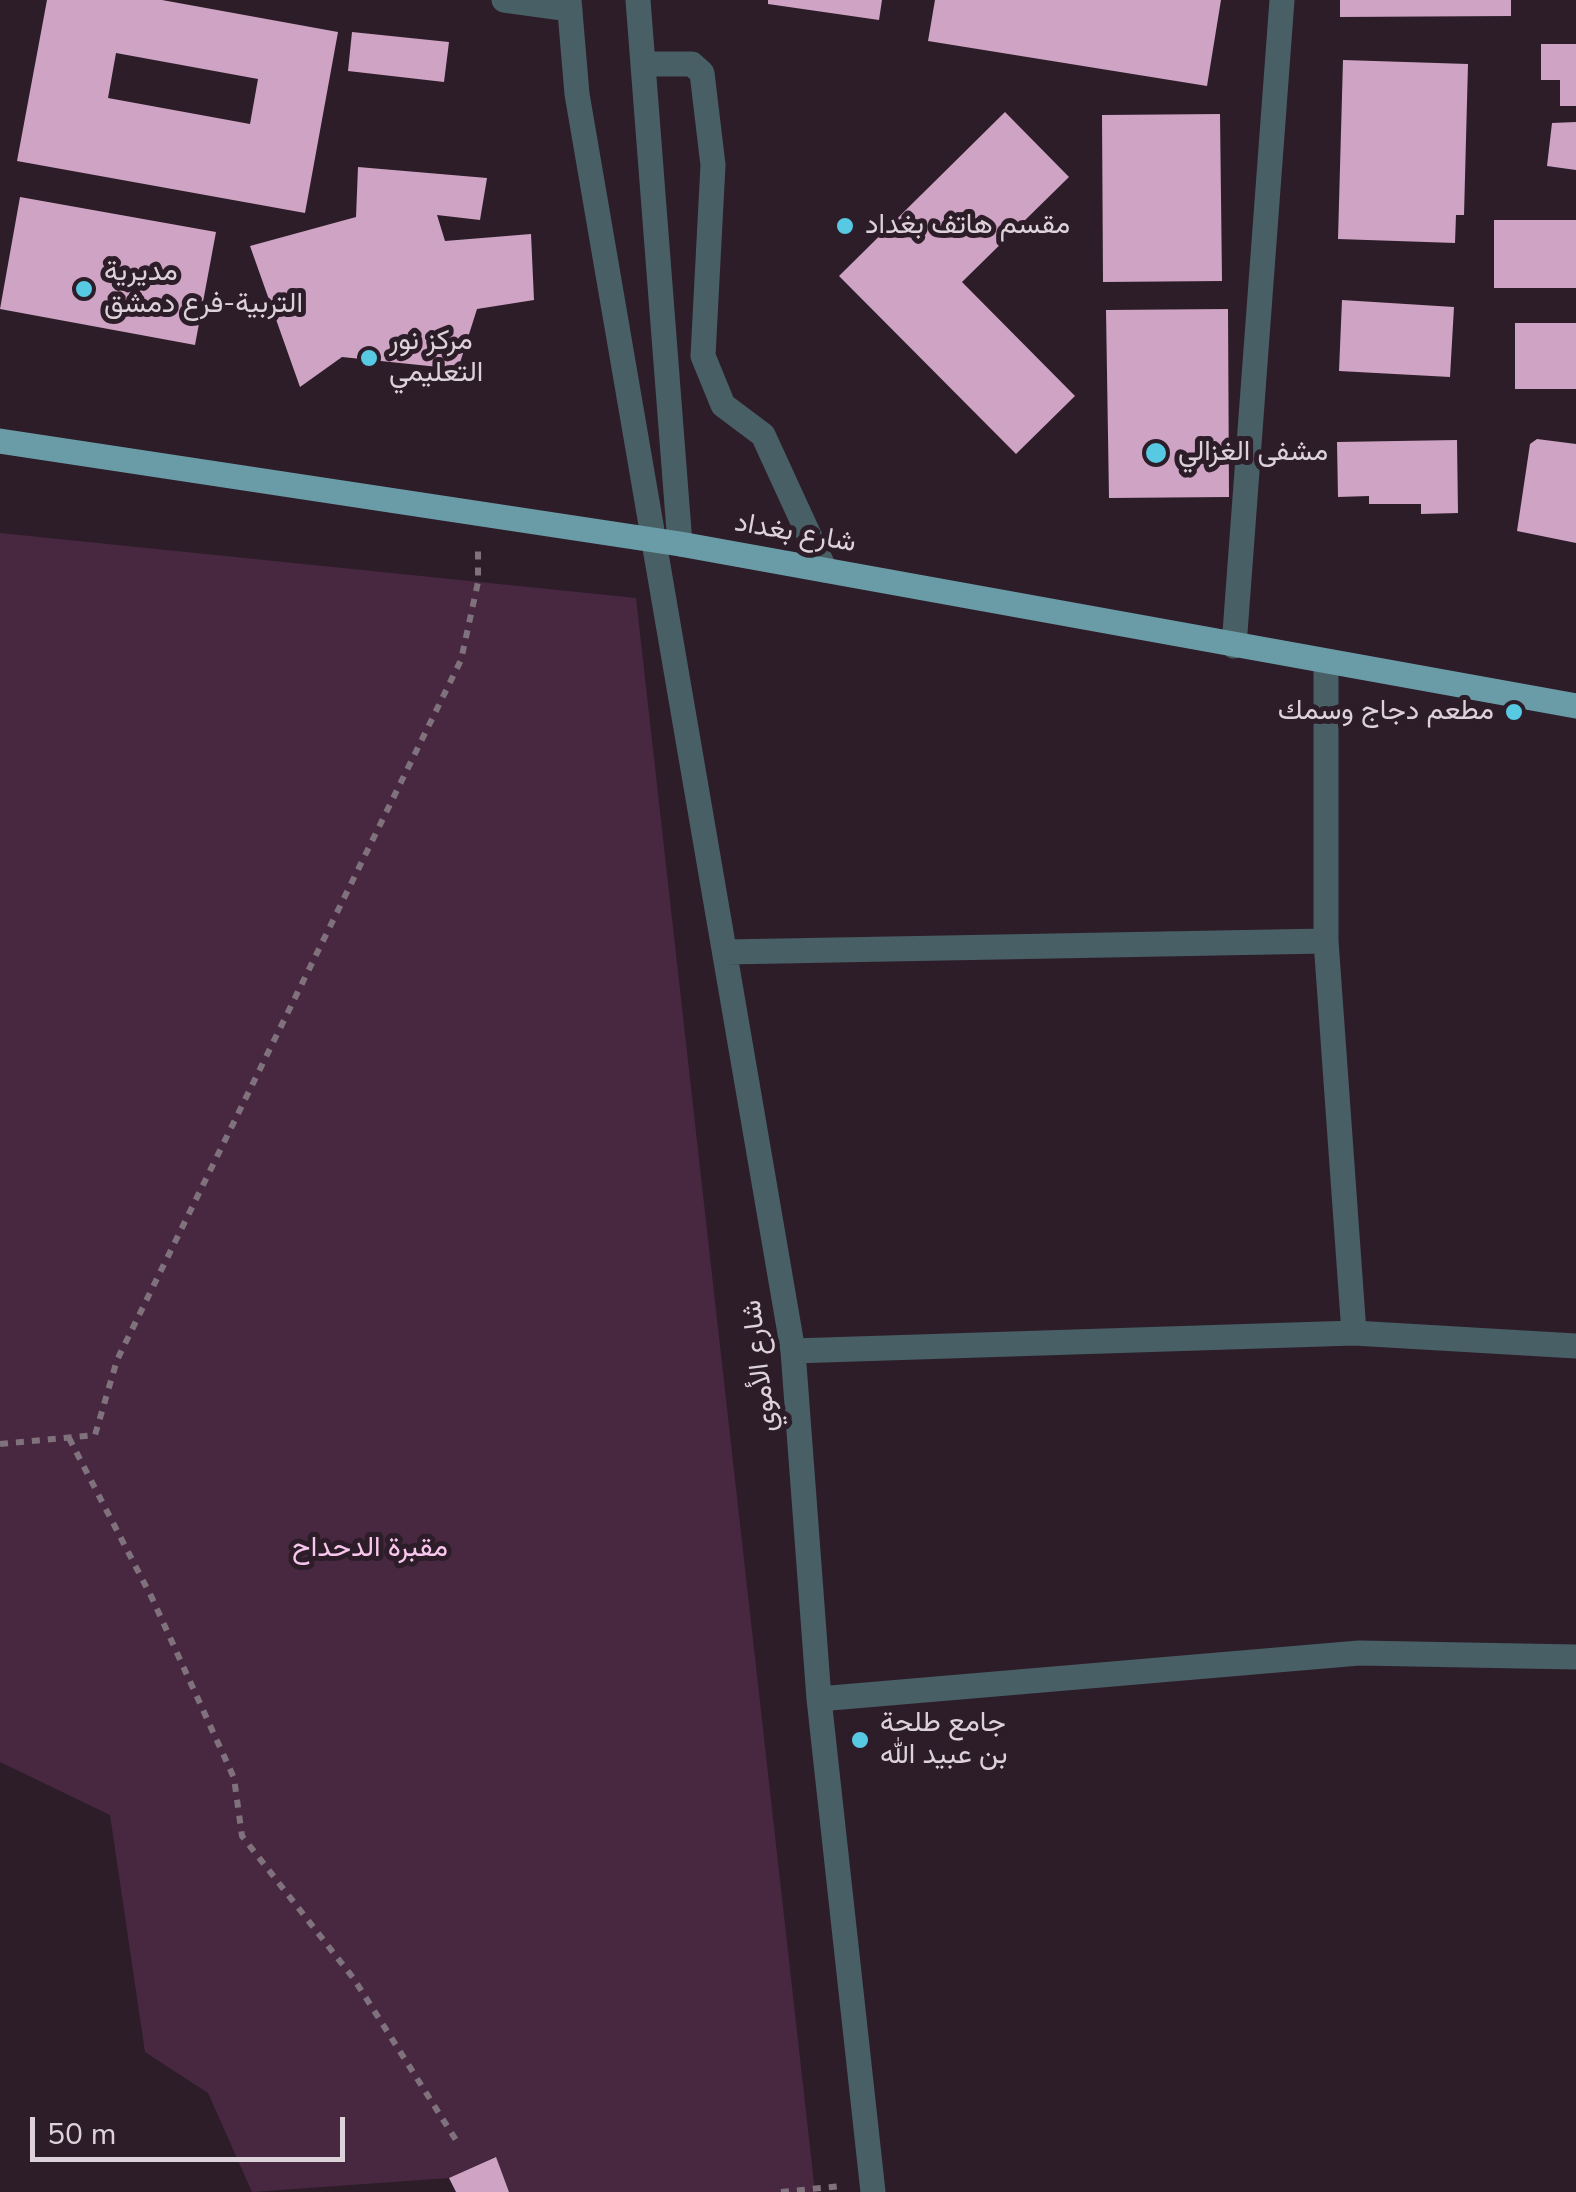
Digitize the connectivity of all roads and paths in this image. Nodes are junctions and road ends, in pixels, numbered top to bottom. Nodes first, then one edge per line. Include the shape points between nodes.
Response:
1 (504, 0) edge
2 (638, 0) edge
3 (1282, 0) edge
4 (570, 4) edge
5 (643, 64) junction
6 (0, 441) edge
7 (478, 515) junction
8 (652, 540) junction
9 (680, 544) junction
10 (825, 570) junction
11 (1234, 646) junction
12 (1326, 664) junction
13 (1576, 706) edge
14 (1326, 941) junction
15 (726, 952) junction
16 (1354, 1333) junction
17 (1576, 1346) edge
18 (793, 1352) junction
19 (68, 1438) junction
20 (0, 1444) edge
21 (1576, 1658) edge
22 (820, 1700) junction
23 (456, 2140) dead end
24 (873, 2188) edge
25 (781, 2192) edge

1 - 4 street
2 - 5 street
3 - 11 street
4 - 8 street, شارع الأموي via 578,94
5 - 9 street
5 - 10 street via 692,64 702,73 713,165 703,356 723,405 764,436
6 - 7 main road, شارع بغداد
7 - 8 main road, شارع بغداد
7 - 19 path via 478,582 461,660 117,1360 95,1435
8 - 9 main road, شارع بغداد
8 - 15 street, شارع الأموي
9 - 10 main road, شارع بغداد
10 - 11 main road, شارع بغداد
11 - 12 main road, شارع بغداد
12 - 13 main road, شارع بغداد
12 - 14 street
14 - 15 street
14 - 16 street
15 - 18 street, شارع الأموي
16 - 17 street
16 - 18 street
18 - 22 street, شارع الأموي
19 - 20 path
19 - 23 path via 152,1598 234,1778 242,1836 354,1979
21 - 22 street via 1359,1654
22 - 24 street, شارع الأموي
24 - 25 path

